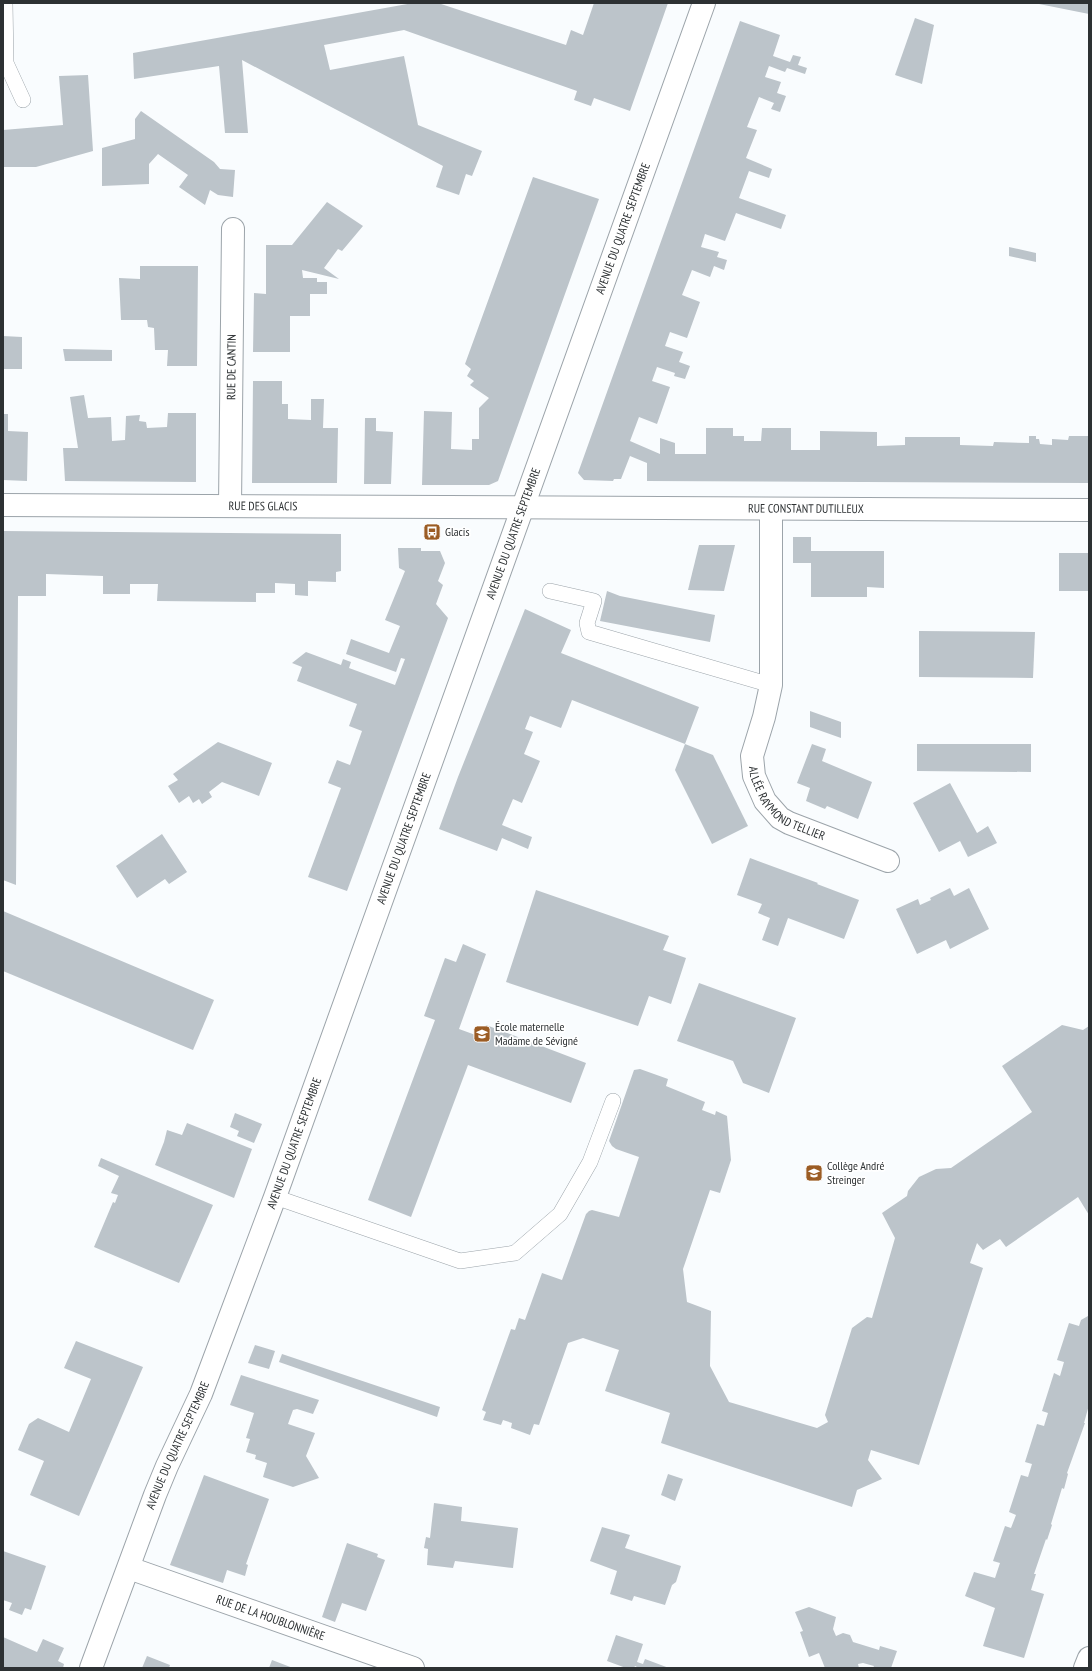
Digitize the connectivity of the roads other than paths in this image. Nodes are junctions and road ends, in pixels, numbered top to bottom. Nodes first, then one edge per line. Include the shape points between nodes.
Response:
1 (5, 3) edge
2 (704, 3) edge
3 (23, 100) dead end
4 (233, 229) dead end
5 (3, 505) edge
6 (230, 506) junction
7 (524, 507) junction
8 (771, 508) junction
9 (1089, 510) edge
10 (550, 591) dead end
11 (771, 685) junction
12 (888, 861) dead end
13 (613, 1101) dead end
14 (275, 1197) junction
15 (129, 1568) junction
16 (1089, 1658) edge
17 (91, 1668) edge
18 (412, 1668) edge
19 (1085, 1668) edge

1 - 3 lane via 6,63
2 - 7 street, AVENUE DU QUATRE SEPTEMBRE
4 - 6 street, RUE DE CANTIN
5 - 6 street, RUE DES GLACIS
6 - 7 street, RUE DES GLACIS
7 - 8 street, RUE CONSTANT DUTILLEUX
7 - 14 street, AVENUE DU QUATRE SEPTEMBRE
8 - 9 street, RUE CONSTANT DUTILLEUX
8 - 11 street, ALLÉE RAYMOND TELLIER
10 - 11 lane via 594,601 587,623 589,632
11 - 12 street, ALLÉE RAYMOND TELLIER via 752,756 754,776 765,801 780,818 789,823
13 - 14 lane via 590,1162 560,1214 514,1253 460,1261
14 - 15 street, AVENUE DU QUATRE SEPTEMBRE via 201,1394 164,1473
15 - 17 street, AVENUE DU QUATRE SEPTEMBRE
15 - 18 street, RUE DE LA HOUBLONNIÈRE
16 - 19 street

